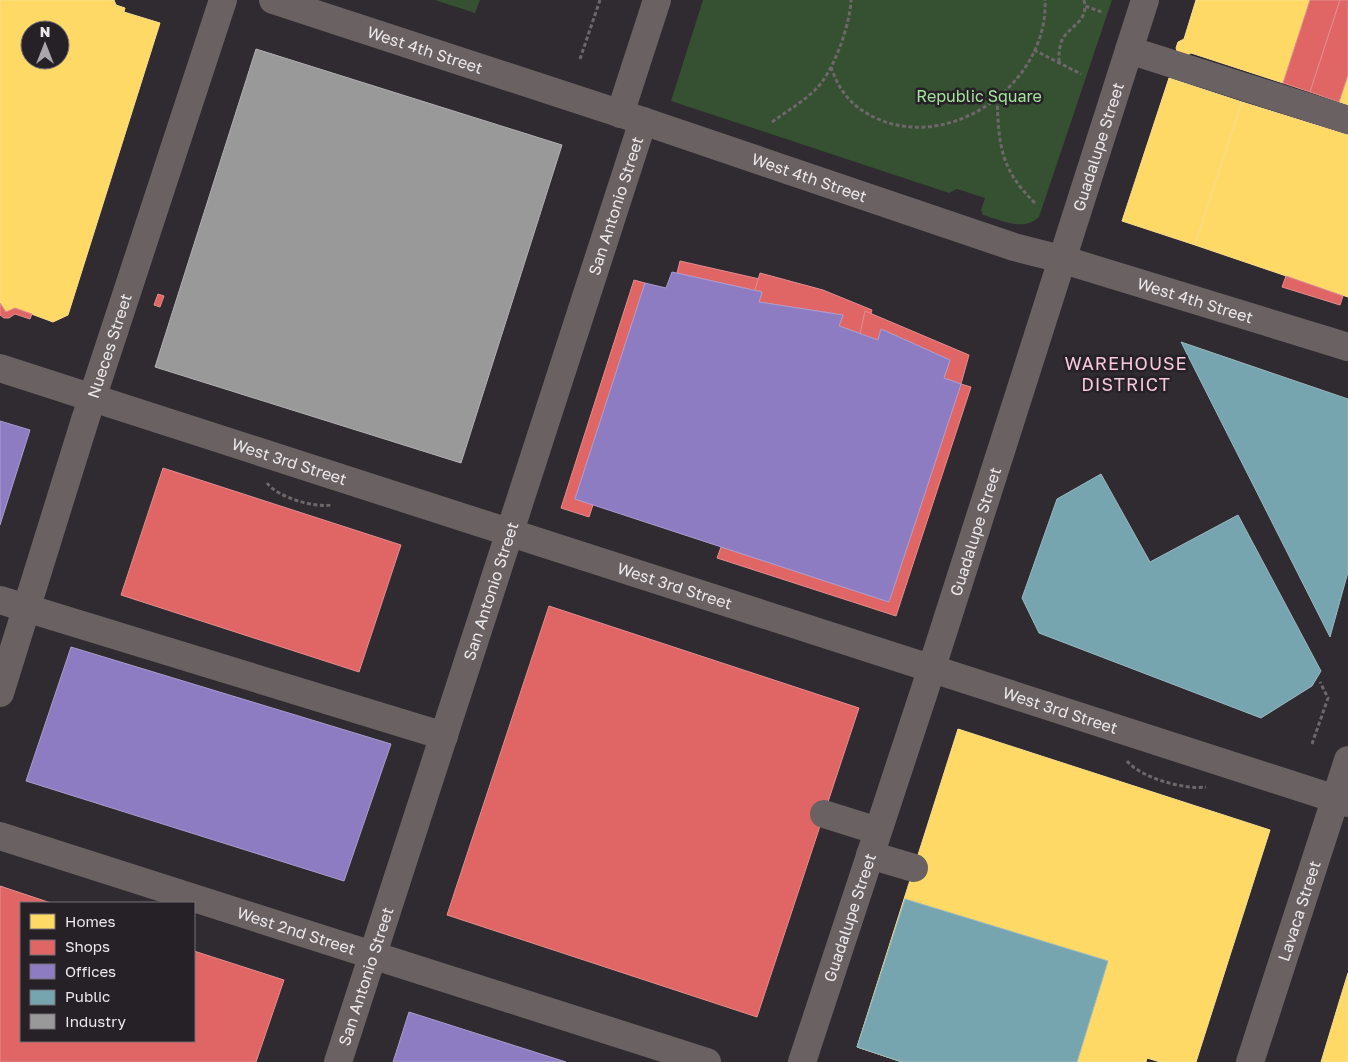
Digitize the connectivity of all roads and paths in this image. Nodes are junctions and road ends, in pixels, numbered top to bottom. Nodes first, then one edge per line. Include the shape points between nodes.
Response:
1 (223, 0) edge
2 (273, 0) edge
3 (600, 0) edge
4 (657, 0) edge
5 (851, 0) edge
6 (1045, 0) edge
7 (1084, 0) edge
8 (1145, 0) edge
9 (1085, 6) junction
10 (1102, 12) dead end
11 (1034, 50) junction
12 (1129, 50) junction
13 (580, 59) dead end
14 (1059, 62) junction
15 (831, 67) junction
16 (1081, 74) dead end
17 (997, 99) junction
18 (632, 117) junction
19 (1348, 120) edge
20 (772, 122) dead end
21 (1035, 203) dead end
22 (1061, 259) junction
23 (1348, 347) edge
24 (0, 368) edge
25 (92, 399) junction
26 (509, 533) junction
27 (0, 600) edge
28 (26, 608) junction
29 (931, 670) junction
30 (1320, 682) dead end
31 (0, 693) edge
32 (444, 736) junction
33 (1312, 744) dead end
34 (1348, 760) edge
35 (1342, 801) edge
36 (824, 814) dead end
37 (0, 836) edge
38 (874, 843) junction
39 (914, 868) dead end
40 (373, 955) junction
41 (338, 1062) edge
42 (707, 1062) edge
43 (802, 1062) edge
44 (1250, 1062) edge

1 - 25 street, Nueces Street
2 - 18 street, West 4th Street
3 - 13 path
4 - 18 street, San Antonio Street
5 - 15 path via 849,18
6 - 11 path via 1044,27
7 - 9 path
8 - 12 main road, Guadalupe Street
9 - 10 path
9 - 14 path via 1080,20 1062,38
11 - 14 path
11 - 17 path via 1010,86
12 - 19 street
12 - 22 main road, Guadalupe Street
14 - 16 path
15 - 17 path via 842,94 852,103 888,123 913,128 937,128 961,120
15 - 20 path via 815,90
17 - 21 path via 999,140 1005,162 1018,186
18 - 22 street, West 4th Street via 1014,247
18 - 26 street, San Antonio Street
22 - 23 street, West 4th Street
22 - 29 main road, Guadalupe Street
24 - 25 street, West 3rd Street
25 - 26 street, West 3rd Street
25 - 28 street, Nueces Street
26 - 29 street, West 3rd Street
26 - 32 street, San Antonio Street
27 - 28 street
28 - 31 street, Nueces Street
28 - 32 street
29 - 35 street, West 3rd Street
29 - 38 main road, Guadalupe Street
30 - 33 path via 1328,698
32 - 40 street, San Antonio Street
34 - 35 main road, Lavaca Street
35 - 44 main road, Lavaca Street
36 - 38 street
37 - 40 street, West 2nd Street
38 - 39 street
38 - 43 main road, Guadalupe Street
40 - 41 street, San Antonio Street
40 - 42 street, West 2nd Street

